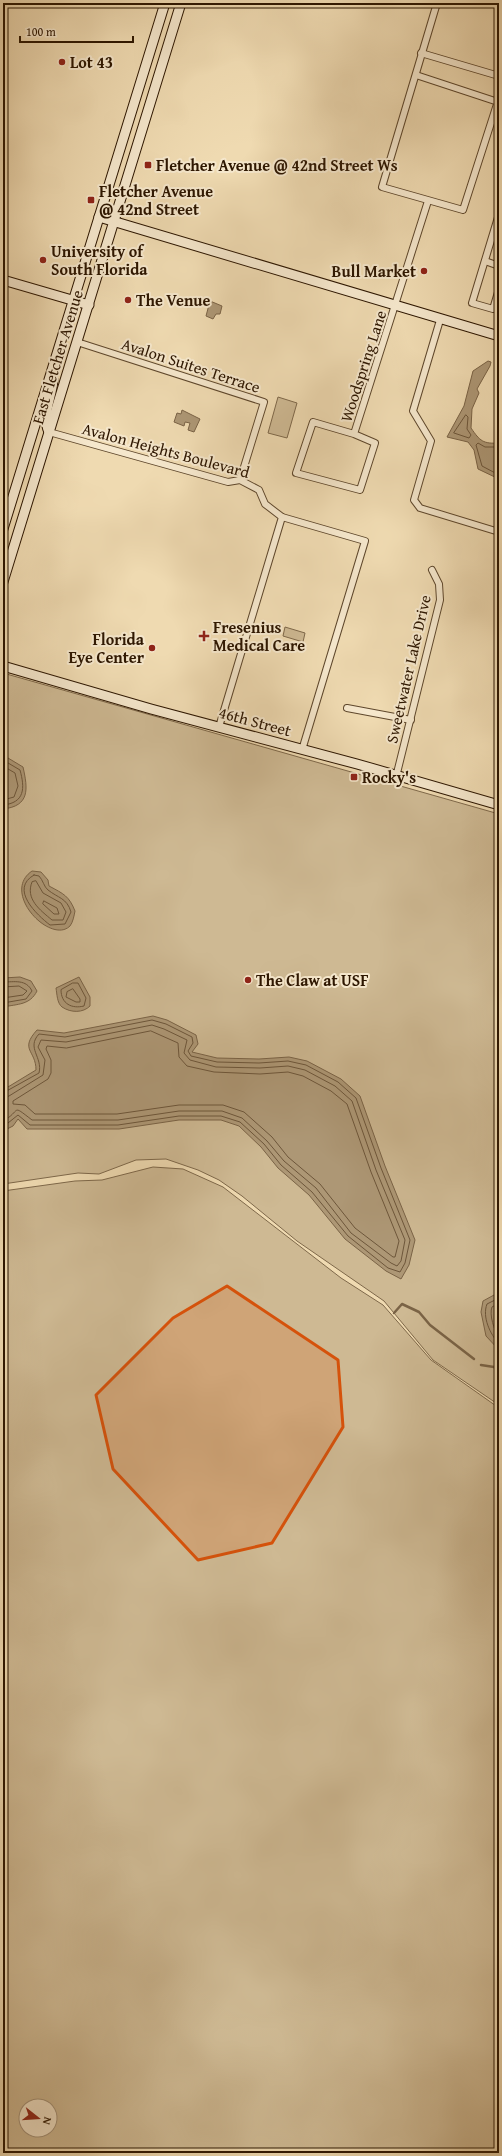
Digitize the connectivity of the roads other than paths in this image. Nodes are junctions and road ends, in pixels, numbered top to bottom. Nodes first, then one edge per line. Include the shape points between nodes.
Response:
1 (165, 3) edge
2 (181, 3) edge
3 (437, 3) edge
4 (421, 52) junction
5 (416, 76) junction
6 (499, 76) edge
7 (498, 100) edge
8 (428, 201) junction
9 (499, 214) edge
10 (99, 217) junction
11 (114, 222) junction
12 (485, 262) junction
13 (499, 266) edge
14 (3, 280) edge
15 (499, 289) edge
16 (73, 301) junction
17 (89, 305) junction
18 (396, 306) junction
19 (440, 320) junction
20 (499, 336) edge
21 (77, 342) junction
22 (54, 363) junction
23 (49, 432) junction
24 (354, 434) junction
25 (240, 480) junction
26 (282, 517) junction
27 (3, 529) edge
28 (499, 532) edge
29 (432, 570) dead end
30 (3, 582) edge
31 (3, 666) edge
32 (347, 708) dead end
33 (411, 720) junction
34 (219, 727) junction
35 (302, 750) junction
36 (396, 777) junction
37 (499, 805) edge

1 - 10 main road, East Fletcher Avenue
2 - 11 main road, East Fletcher Avenue
3 - 4 street
4 - 5 street
4 - 6 street
5 - 7 street
5 - 8 street via 382,186
7 - 8 street via 463,210
8 - 18 street, Woodspring Lane
9 - 12 street
10 - 11 main road
10 - 16 main road, East Fletcher Avenue
11 - 17 main road, East Fletcher Avenue
11 - 18 main road
12 - 13 street
12 - 15 street via 472,303 493,309
14 - 16 main road
16 - 17 main road
16 - 22 main road, East Fletcher Avenue
17 - 21 main road, East Fletcher Avenue
18 - 19 main road
18 - 24 street, Woodspring Lane
19 - 20 main road
19 - 28 street via 413,411 430,442 414,500 420,508
21 - 23 main road, East Fletcher Avenue
21 - 25 street, Avalon Suites Terrace via 264,402
22 - 23 main road via 50,402 45,420
22 - 27 main road, East Fletcher Avenue
23 - 25 street, Avalon Heights Boulevard via 228,482
23 - 30 main road, East Fletcher Avenue
24 - 24 street, Woodspring Lane via 313,422 296,473 360,490 375,443
25 - 26 street, Avalon Heights Boulevard via 259,490 265,504
26 - 34 street
26 - 35 street via 365,541
29 - 33 street, Sweetwater Lake Drive via 439,584 440,600
31 - 34 main road, 46th Street
32 - 33 street
33 - 36 street, Sweetwater Lake Drive
34 - 35 main road, 46th Street
35 - 36 main road, 46th Street
36 - 37 main road, 46th Street

